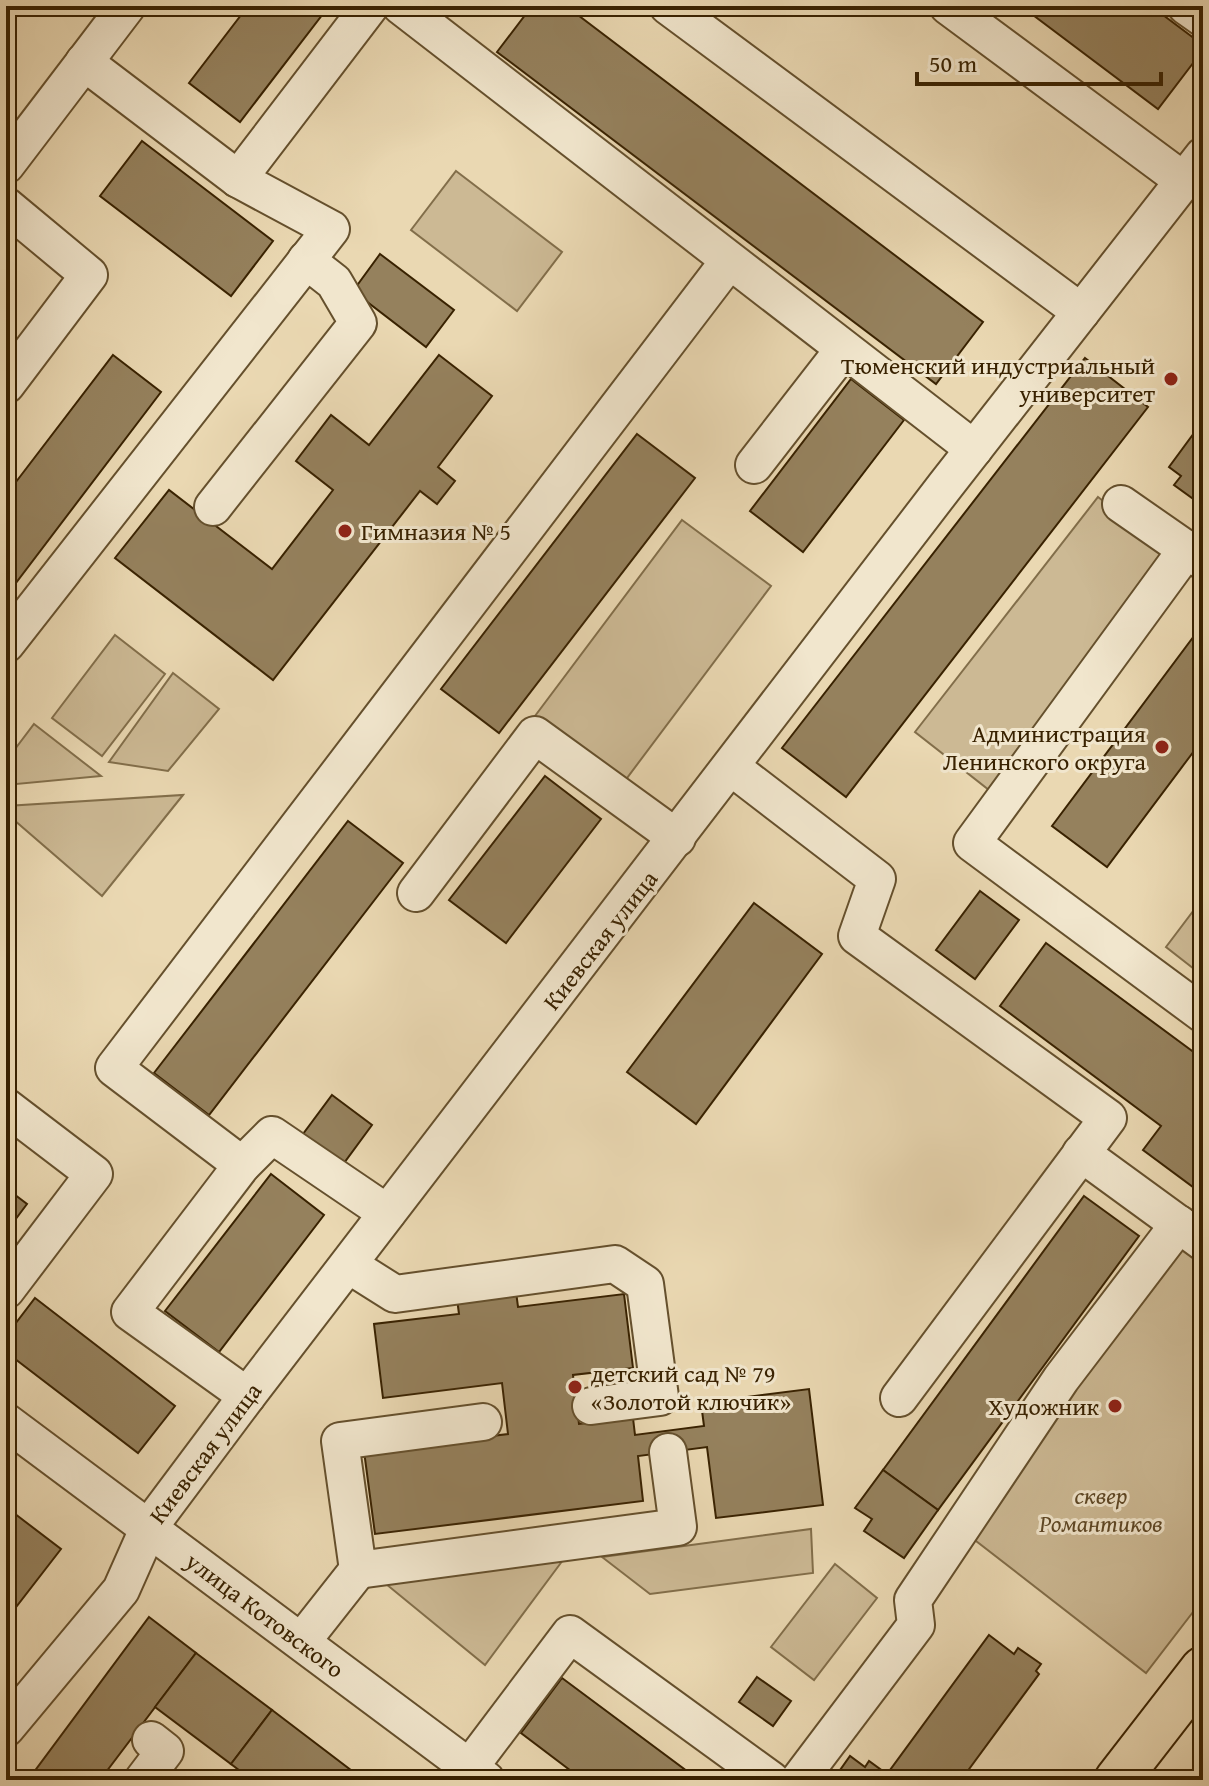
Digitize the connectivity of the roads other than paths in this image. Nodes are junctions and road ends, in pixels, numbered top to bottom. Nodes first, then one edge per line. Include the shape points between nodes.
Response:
1 (127, 6) edge
2 (370, 6) edge
3 (401, 6) edge
4 (668, 6) edge
5 (948, 6) edge
6 (1186, 6) edge
7 (1203, 18) edge
8 (84, 62) junction
9 (6, 165) edge
10 (1194, 168) edge
11 (238, 179) junction
12 (6, 206) edge
13 (306, 260) junction
14 (729, 261) junction
15 (1081, 312) junction
16 (844, 349) junction
17 (6, 385) edge
18 (974, 449) junction
19 (754, 465) dead end
20 (1121, 504) dead end
21 (213, 507) dead end
22 (1195, 555) edge
23 (6, 644) edge
24 (731, 767) junction
25 (677, 838) junction
26 (416, 893) dead end
27 (1203, 1014) edge
28 (6, 1107) edge
29 (1081, 1153) junction
30 (242, 1165) junction
31 (387, 1213) junction
32 (1191, 1233) edge
33 (349, 1265) junction
34 (6, 1290) edge
35 (247, 1396) junction
36 (899, 1398) dead end
37 (591, 1406) dead end
38 (6, 1422) edge
39 (483, 1422) dead end
40 (664, 1427) junction
41 (149, 1527) junction
42 (358, 1570) junction
43 (302, 1641) junction
44 (1203, 1669) edge
45 (6, 1728) edge
46 (151, 1740) dead end
47 (478, 1774) edge
48 (143, 1780) edge
49 (771, 1780) edge
50 (799, 1780) edge
51 (1117, 1780) edge

1 - 8 street
2 - 11 street
3 - 14 street
4 - 15 street
5 - 10 street
6 - 7 street
8 - 9 street
8 - 11 street
10 - 15 street, Киевская улица
11 - 13 street via 331,229
12 - 17 street via 89,275
13 - 21 street via 334,282 358,323
13 - 23 street
14 - 16 street
14 - 30 street via 114,1068
15 - 18 street, Киевская улица
16 - 18 street
16 - 19 street
18 - 24 street, Киевская улица
20 - 22 street
22 - 27 street via 972,843
24 - 25 street, Киевская улица
24 - 29 street via 877,879 857,936 1108,1118
25 - 26 street via 535,735
25 - 31 street, Киевская улица
28 - 34 street via 94,1174
29 - 32 street
29 - 36 street
30 - 31 street via 272,1135
30 - 35 street via 130,1312
31 - 33 street, Киевская улица
32 - 50 street via 1061,1379 913,1600 916,1625
33 - 35 street, Киевская улица
33 - 40 street via 395,1294 615,1264 645,1284
35 - 41 street, Киевская улица
37 - 40 street
38 - 41 street, улица Котовского
39 - 42 street via 340,1441
40 - 42 street via 678,1527
41 - 43 street, улица Котовского
41 - 45 street, Киевская улица via 121,1590
42 - 43 street
43 - 47 street, улица Котовского
44 - 51 main road
46 - 48 street via 165,1751
47 - 49 street via 570,1634

